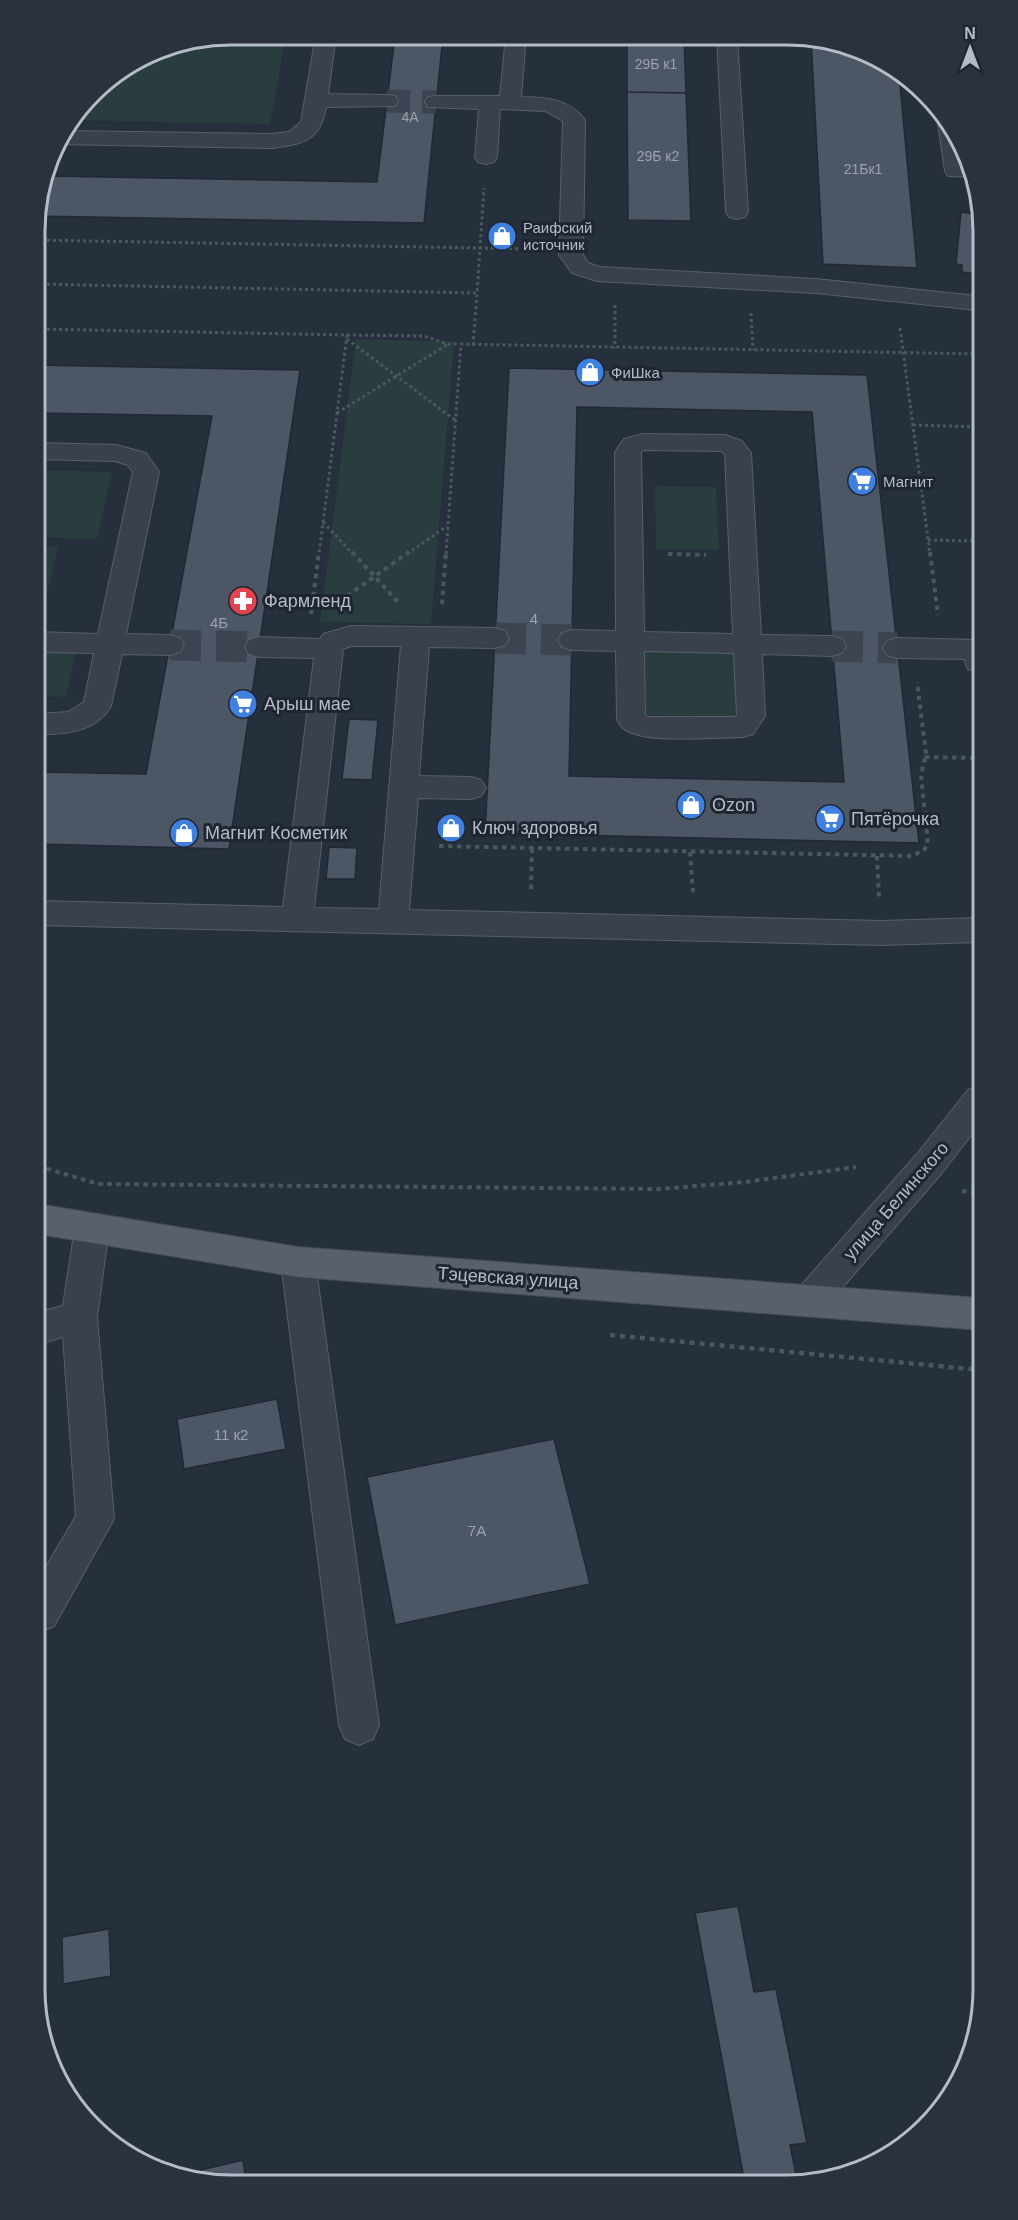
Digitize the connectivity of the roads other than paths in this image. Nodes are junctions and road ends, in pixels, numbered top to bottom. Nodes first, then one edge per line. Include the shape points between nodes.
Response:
1 (324, 45) edge
2 (514, 45) edge
3 (727, 45) edge
4 (316, 100) junction
5 (387, 101) tunnel mouth
6 (436, 102) tunnel mouth
7 (500, 103) junction
8 (70, 138) edge
9 (952, 147) edge
10 (486, 157) road end
11 (963, 171) edge
12 (737, 212) dead end
13 (973, 303) edge
14 (45, 451) edge
15 (429, 637) junction
16 (495, 638) tunnel mouth
17 (315, 639) junction
18 (572, 640) tunnel mouth
19 (45, 642) edge
20 (629, 642) junction
21 (110, 644) junction
22 (748, 644) junction
23 (170, 645) tunnel mouth
24 (832, 646) tunnel mouth
25 (259, 647) tunnel mouth
26 (897, 648) tunnel mouth
27 (973, 650) edge
28 (45, 724) edge
29 (404, 787) junction
30 (471, 788) dead end
31 (45, 912) edge
32 (297, 919) junction
33 (393, 921) junction
34 (973, 930) edge
35 (973, 1109) edge
36 (45, 1220) edge
37 (92, 1228) junction
38 (298, 1262) junction
39 (810, 1300) junction
40 (973, 1313) edge
41 (79, 1317) junction
42 (45, 1326) edge
43 (45, 1604) edge
44 (359, 1725) dead end

1 - 4 street
2 - 7 street
3 - 12 street
4 - 5 street
4 - 8 street via 308,130 284,141
6 - 7 street
7 - 10 street
7 - 13 street via 553,106 568,112 574,120 571,250 572,259 580,268 597,274 816,286
9 - 11 street via 956,171
14 - 21 street via 116,453 137,459 146,471
15 - 16 street
15 - 17 street
15 - 29 street
17 - 25 street
17 - 32 street
18 - 20 street
19 - 21 street
20 - 22 street
20 - 22 street via 631,719 639,725 657,727 738,729 747,725 751,716
20 - 22 street via 628,452 637,443 725,443 737,451
21 - 23 street
21 - 28 street via 97,706 70,723
22 - 24 street
26 - 27 street
29 - 30 street
29 - 33 street
31 - 32 street
32 - 33 street
33 - 34 street via 882,933
35 - 39 street, улица Белинского
36 - 37 main road, Тэцевская улица
37 - 38 main road, Тэцевская улица
37 - 41 street
38 - 39 main road, Тэцевская улица
38 - 44 street
39 - 40 main road, Тэцевская улица
41 - 42 street
41 - 43 street via 95,1519

